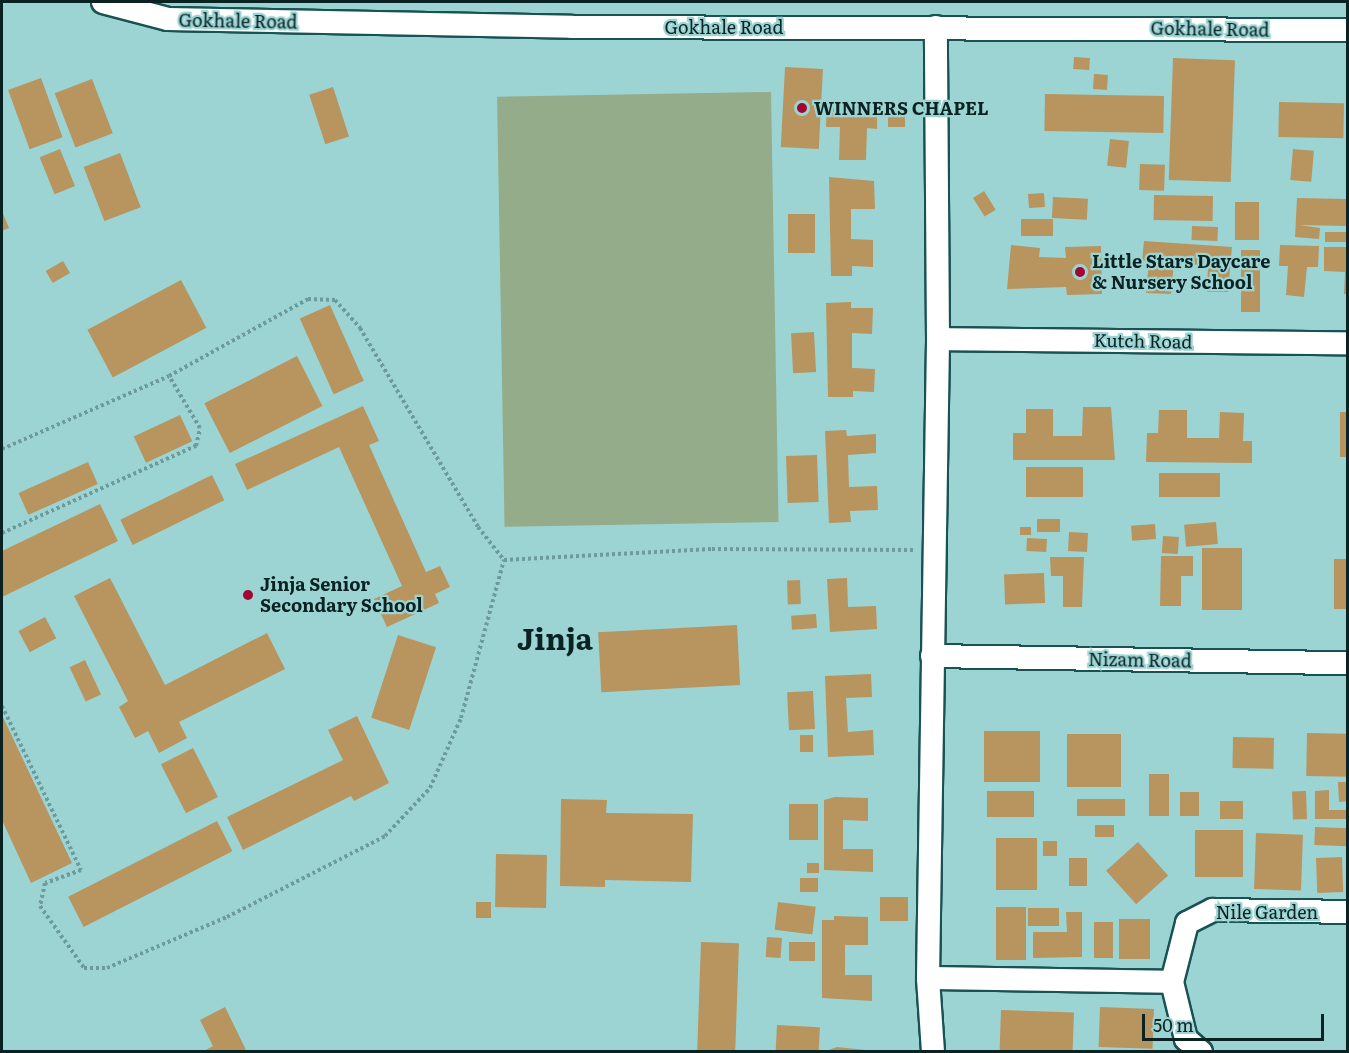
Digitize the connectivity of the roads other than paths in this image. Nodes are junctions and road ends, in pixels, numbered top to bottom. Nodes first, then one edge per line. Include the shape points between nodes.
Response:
1 (103, 2) edge
2 (936, 27) junction
3 (1347, 30) edge
4 (938, 339) junction
5 (1347, 343) edge
6 (932, 656) junction
7 (1347, 663) edge
8 (1347, 912) edge
9 (928, 978) junction
10 (1172, 982) junction
11 (933, 1052) edge
12 (1201, 1052) edge

1 - 2 street, Gokhale Road via 168,19 572,27
2 - 3 street, Gokhale Road
2 - 4 street
4 - 5 street, Kutch Road
4 - 6 street
6 - 7 street, Nizam Road
6 - 9 street
8 - 10 street, Nile Garden via 1213,910 1199,915 1187,923
9 - 10 street
9 - 11 street
10 - 12 street, Nile Garden via 1186,1039

